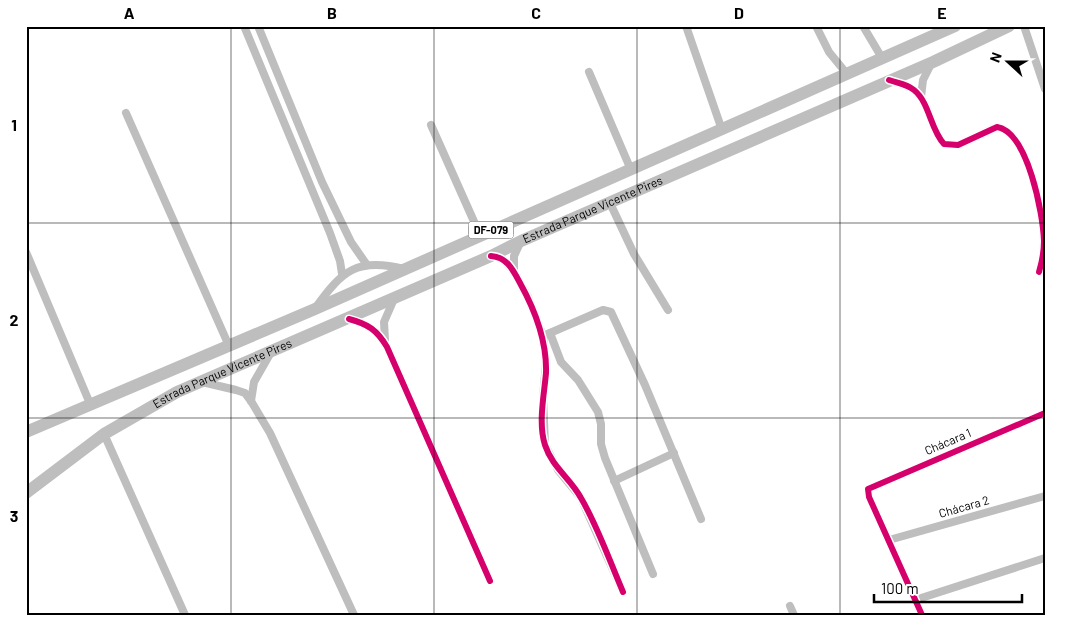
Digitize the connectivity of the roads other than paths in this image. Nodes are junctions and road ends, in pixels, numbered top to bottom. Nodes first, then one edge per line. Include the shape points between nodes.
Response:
1 (244, 26) edge
2 (258, 26) edge
3 (686, 26) edge
4 (816, 26) edge
5 (863, 26) edge
6 (956, 26) edge
7 (1009, 26) edge
8 (1024, 26) edge
9 (882, 58) junction
10 (933, 62) junction
11 (589, 72) dead end
12 (847, 74) junction
13 (889, 80) junction
14 (1045, 89) edge
15 (921, 97) junction
16 (126, 113) dead end
17 (293, 114) junction
18 (283, 119) junction
19 (431, 125) dead end
20 (722, 130) junction
21 (645, 164) junction
22 (625, 172) junction
23 (322, 182) junction
24 (653, 183) junction
25 (312, 186) junction
26 (629, 194) junction
27 (610, 203) junction
28 (343, 226) junction
29 (330, 233) junction
30 (480, 235) junction
31 (521, 241) junction
32 (26, 252) edge
33 (491, 256) junction
34 (367, 265) junction
35 (404, 269) junction
36 (514, 272) junction
37 (1039, 272) dead end
38 (342, 274) junction
39 (394, 299) junction
40 (315, 309) junction
41 (668, 310) dead end
42 (349, 319) junction
43 (546, 335) junction
44 (229, 346) junction
45 (387, 347) junction
46 (270, 354) junction
47 (202, 382) junction
48 (251, 401) junction
49 (91, 406) junction
50 (1045, 413) edge
51 (26, 432) edge
52 (104, 434) junction
53 (674, 453) junction
54 (614, 481) junction
55 (26, 493) edge
56 (1045, 496) edge
57 (701, 518) dead end
58 (889, 540) junction
59 (1045, 558) edge
60 (653, 574) dead end
61 (490, 581) dead end
62 (623, 592) dead end
63 (915, 600) junction
64 (790, 606) dead end
65 (185, 615) edge
66 (354, 615) edge
67 (794, 615) edge
68 (922, 615) edge

1 - 18 street
2 - 17 street
3 - 20 street
4 - 12 street
5 - 9 street
6 - 9 main road, Estrada Parque Vicente Pires / DF-079
7 - 10 main road, Estrada Parque Vicente Pires / DF-079
8 - 14 street
9 - 12 main road, Estrada Parque Vicente Pires / DF-079
10 - 13 main road, Estrada Parque Vicente Pires / DF-079
10 - 15 street via 923,80
11 - 22 street
12 - 20 main road, Estrada Parque Vicente Pires / DF-079
13 - 15 street via 906,85
13 - 24 main road, Estrada Parque Vicente Pires / DF-079
15 - 37 street via 938,138 944,144 958,145 997,127 1013,136 1033,179 1040,209 1044,240
16 - 44 street
17 - 18 street
17 - 23 street
18 - 25 street
19 - 30 street
20 - 21 main road, Estrada Parque Vicente Pires / DF-079
21 - 22 main road, Estrada Parque Vicente Pires / DF-079
21 - 24 main road
22 - 26 main road
22 - 30 main road, Estrada Parque Vicente Pires / DF-079
23 - 25 street
23 - 28 street
24 - 26 main road, Estrada Parque Vicente Pires / DF-079
25 - 29 street
26 - 27 main road, Estrada Parque Vicente Pires / DF-079
27 - 31 main road, Estrada Parque Vicente Pires / DF-079
27 - 41 street via 634,254
28 - 29 street
28 - 34 street
29 - 38 street
30 - 35 main road, Estrada Parque Vicente Pires / DF-079
31 - 33 main road, Estrada Parque Vicente Pires / DF-079
31 - 36 street via 514,256
32 - 49 street
33 - 36 street via 502,258
33 - 39 main road, Estrada Parque Vicente Pires / DF-079
34 - 35 street
34 - 38 street
35 - 40 main road, Estrada Parque Vicente Pires / DF-079
36 - 43 street
38 - 40 street
39 - 42 main road, Estrada Parque Vicente Pires / DF-079
39 - 45 street via 384,322
40 - 44 main road, Estrada Parque Vicente Pires / DF-079
42 - 45 street via 369,325
42 - 46 main road, Estrada Parque Vicente Pires / DF-079
43 - 53 street via 604,310 611,312
43 - 54 street via 598,412 601,444
43 - 62 street via 545,445 558,470 581,498
44 - 49 main road, Estrada Parque Vicente Pires / DF-079
45 - 61 street
46 - 47 main road, Estrada Parque Vicente Pires / DF-079
46 - 48 street via 254,382
47 - 48 street via 236,390
47 - 52 main road, Estrada Parque Vicente Pires / DF-079 via 148,406
48 - 66 street via 270,433
49 - 51 main road, Estrada Parque Vicente Pires / DF-079
50 - 58 street, Chácara 1 via 868,489 868,497
52 - 55 main road, Estrada Parque Vicente Pires / DF-079
52 - 65 street
53 - 54 street
53 - 57 street
54 - 60 street
56 - 58 street, Chácara 2
58 - 63 street
59 - 63 street
63 - 68 street
64 - 67 street

